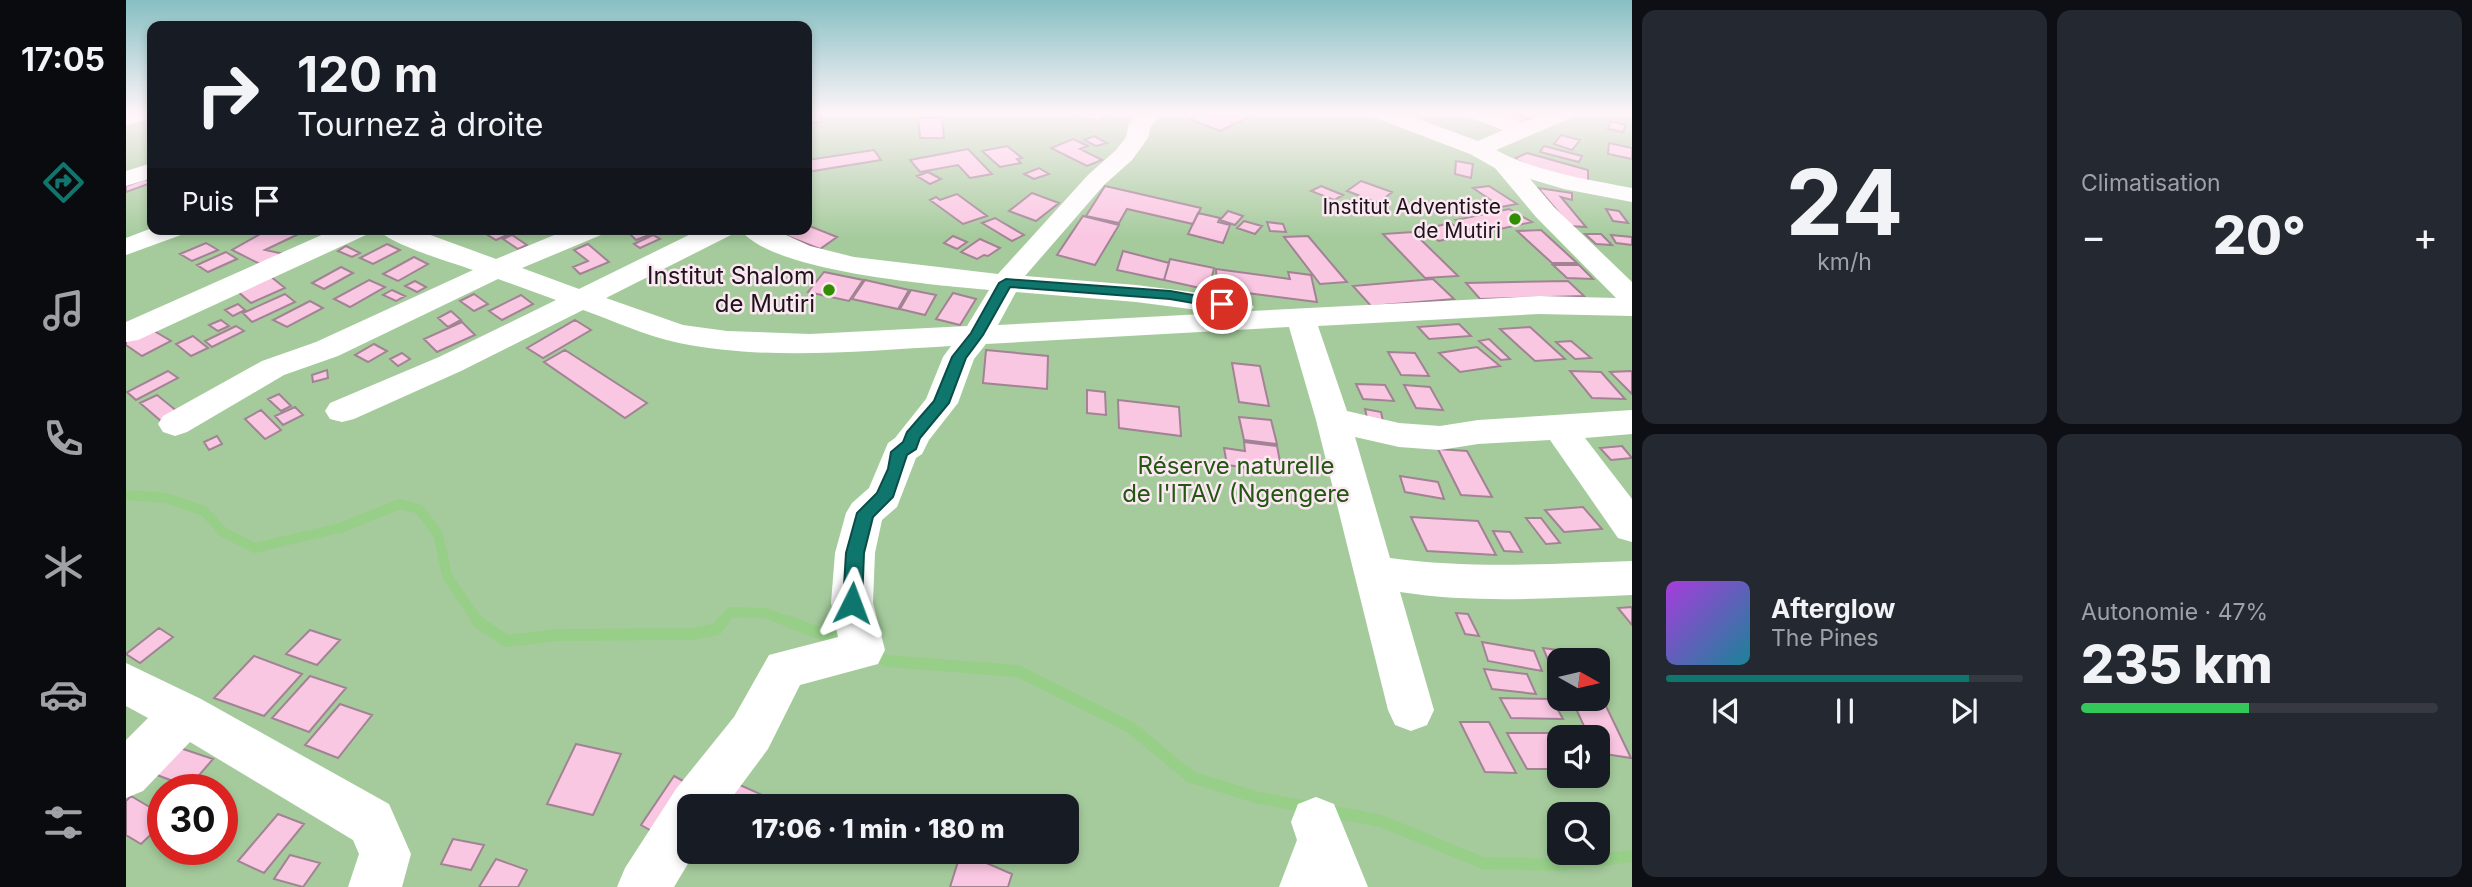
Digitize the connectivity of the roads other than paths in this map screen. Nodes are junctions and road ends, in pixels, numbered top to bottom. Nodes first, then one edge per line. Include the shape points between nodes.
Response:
1 (1124, 154) edge
2 (1488, 154) edge
3 (147, 161) edge
4 (1503, 163) junction
5 (126, 179) edge
6 (1632, 195) edge
7 (157, 235) edge
8 (344, 235) edge
9 (407, 235) edge
10 (578, 235) edge
11 (710, 235) edge
12 (765, 235) edge
13 (126, 247) edge
14 (497, 269) junction
15 (1006, 283) junction
16 (580, 298) junction
17 (1632, 298) edge
18 (1632, 307) edge
19 (1301, 318) junction
20 (127, 333) edge
21 (976, 335) junction
22 (342, 411) dead end
23 (1333, 420) junction
24 (1632, 422) edge
25 (175, 424) dead end
26 (1559, 428) junction
27 (1632, 527) edge
28 (1375, 572) junction
29 (1632, 578) edge
30 (126, 683) edge
31 (1410, 710) dead end
32 (185, 714) junction
33 (126, 774) edge
34 (704, 794) edge
35 (677, 835) edge
36 (375, 887) edge
37 (644, 887) edge
38 (1306, 887) edge
39 (1341, 887) edge

1 - 15 street via 1032,248
2 - 4 street
3 - 5 street
4 - 6 street via 1564,182
4 - 17 street
7 - 13 street
8 - 20 street
9 - 14 street
10 - 14 street
11 - 16 street
12 - 15 street via 796,250 893,272
14 - 16 street
14 - 25 street via 327,349 273,368
15 - 19 street via 1170,295
15 - 21 street
16 - 21 street via 707,339 810,344
16 - 22 street via 450,364
18 - 19 street via 1539,305
19 - 21 street
19 - 23 street
21 - 34 street via 959,357 941,403 900,452 884,497 865,513 861,524 852,603 863,650 785,668 751,733
23 - 26 street via 1399,435 1440,438
23 - 28 street
24 - 26 street
26 - 27 street
28 - 29 street via 1470,583
28 - 31 street
30 - 32 street
32 - 33 street
32 - 36 street via 370,822 385,854
35 - 37 street
38 - 39 street via 1319,830

